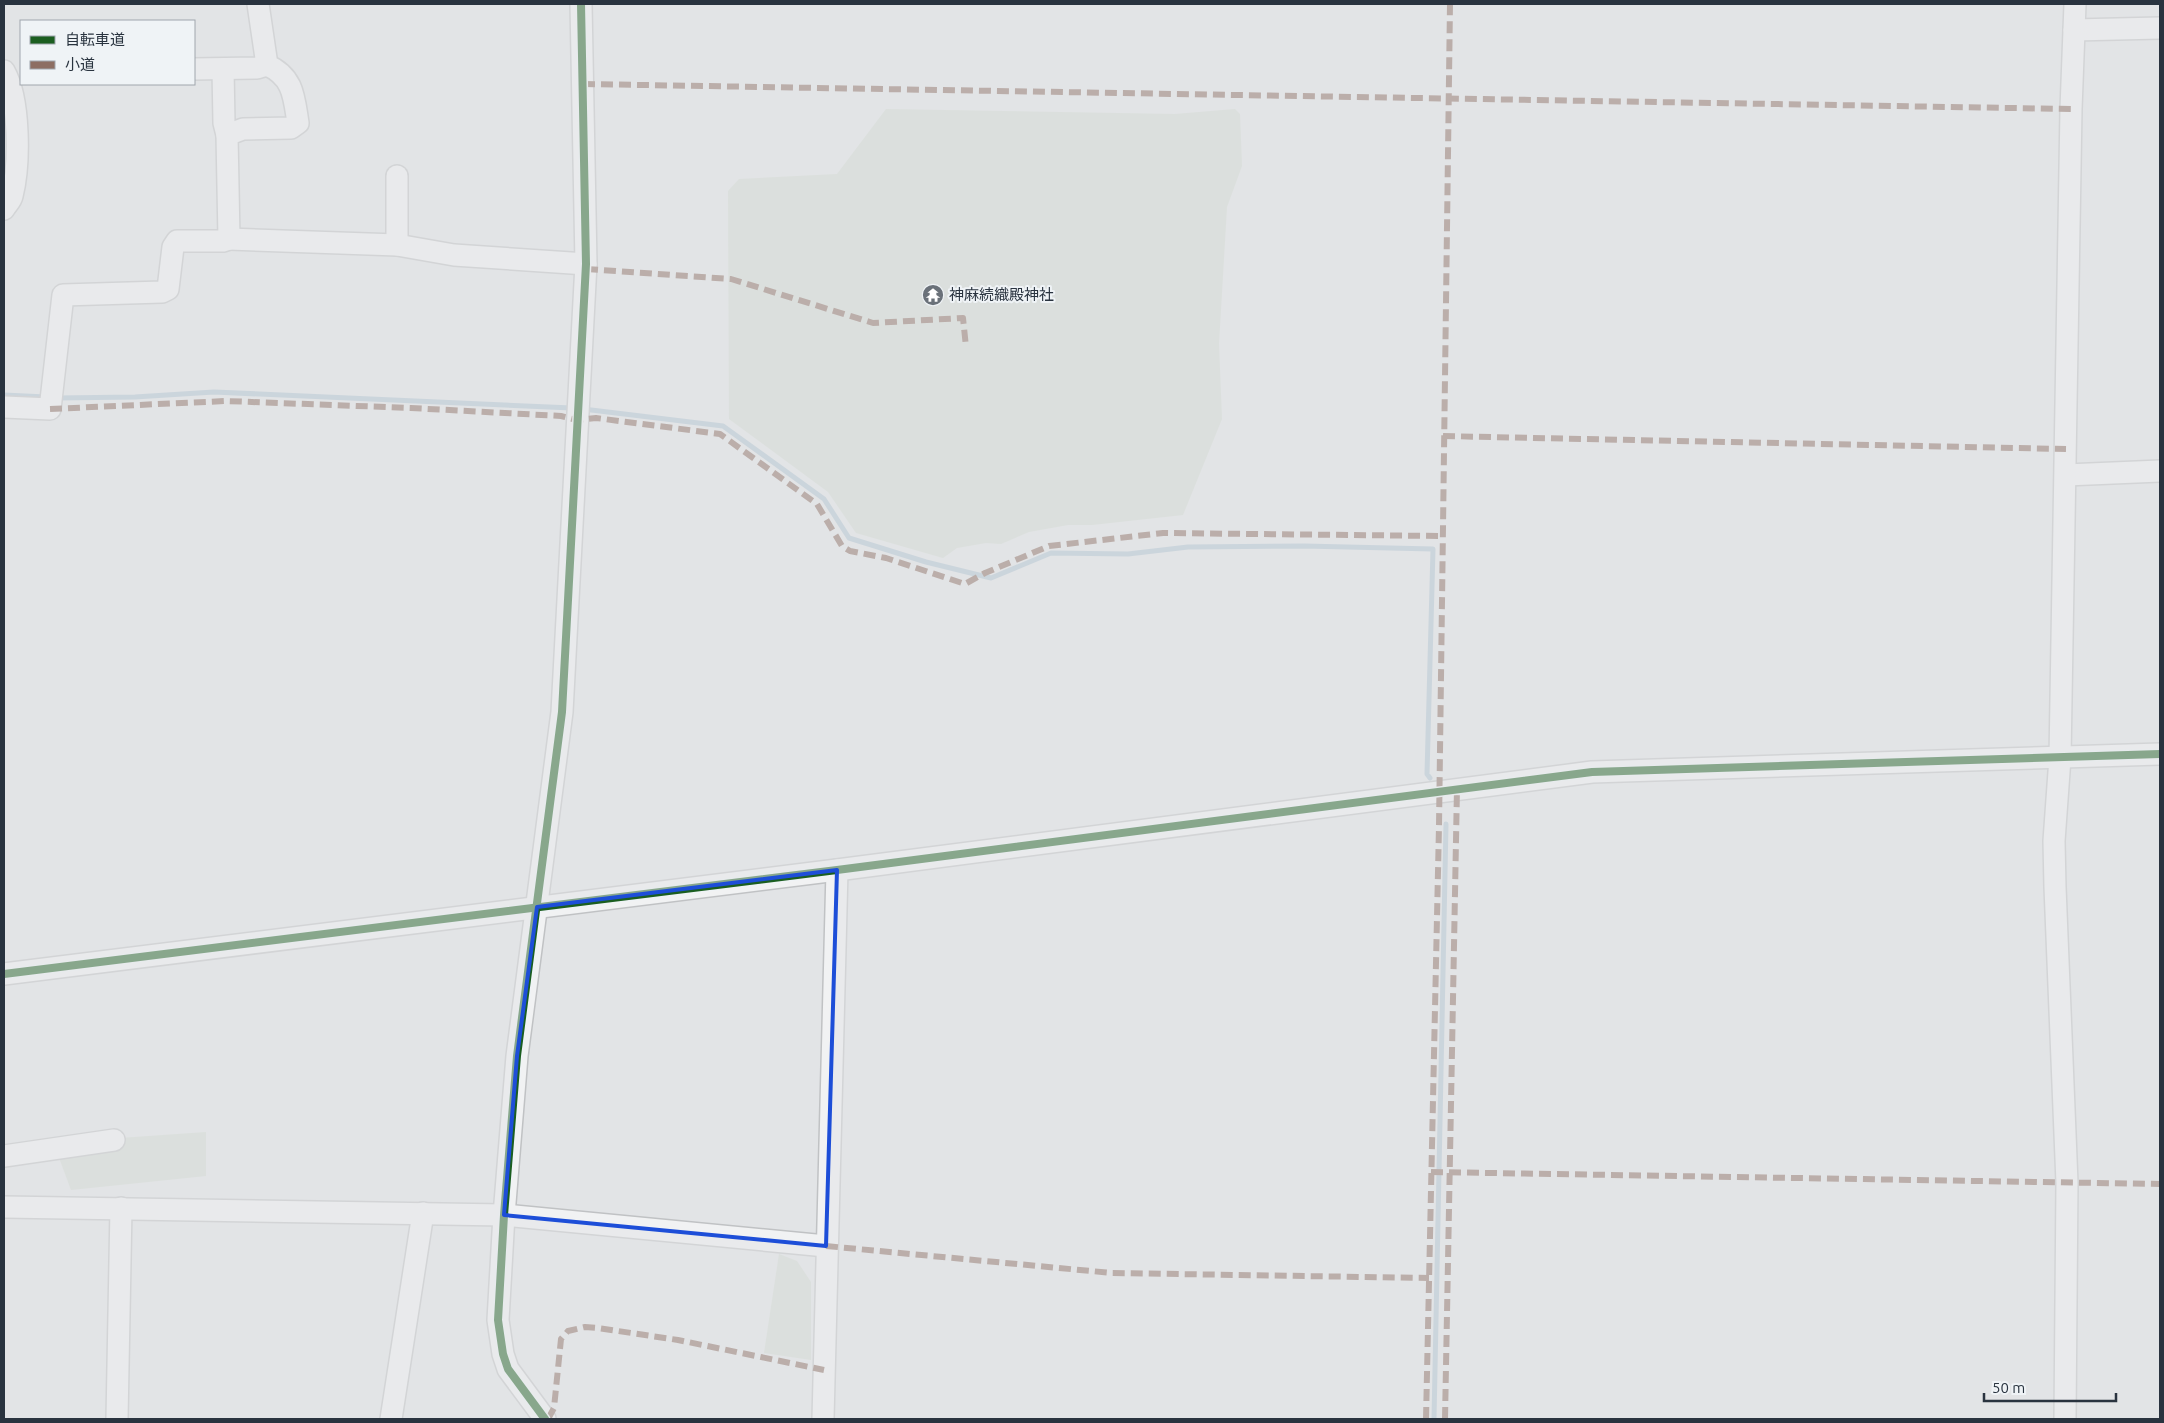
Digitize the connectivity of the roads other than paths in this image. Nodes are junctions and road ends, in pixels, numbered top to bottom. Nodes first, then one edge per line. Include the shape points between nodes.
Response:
1 (258, 4) edge
2 (581, 4) edge
3 (2075, 4) edge
4 (2160, 28) edge
5 (2074, 30) junction
6 (267, 65) junction
7 (223, 69) junction
8 (195, 70) edge
9 (11, 76) edge
10 (227, 135) junction
11 (397, 176) dead end
12 (4, 209) edge
13 (229, 239) junction
14 (397, 245) junction
15 (586, 264) junction
16 (4, 407) edge
17 (2160, 471) edge
18 (2066, 475) junction
19 (2160, 754) edge
20 (2060, 758) junction
21 (837, 870) junction
22 (537, 907) junction
23 (4, 974) edge
24 (114, 1140) dead end
25 (4, 1156) edge
26 (4, 1207) edge
27 (120, 1208) junction
28 (423, 1213) junction
29 (504, 1215) junction
30 (826, 1246) junction
31 (117, 1419) edge
32 (392, 1419) edge
33 (546, 1419) edge
34 (823, 1419) edge
35 (2065, 1419) edge

1 - 6 street
2 - 15 street
3 - 5 street
4 - 5 street
5 - 18 street
6 - 7 street
6 - 10 street via 291,86 298,123 291,128 243,129
7 - 8 street
7 - 10 street
9 - 12 street via 18,144 12,197
10 - 13 street
11 - 14 street
13 - 14 street
13 - 16 street via 176,241 168,289 162,292 63,295 50,410
14 - 15 street via 454,255
15 - 22 street via 562,712
17 - 18 street
18 - 20 street
19 - 20 street
20 - 21 street via 1592,772
20 - 35 street via 2054,841 2067,1183
21 - 22 street
21 - 30 street
22 - 23 street
22 - 29 street via 517,1056
24 - 25 street
26 - 27 street
27 - 28 street
27 - 31 street
28 - 29 street
28 - 32 street
29 - 30 street
29 - 33 street via 498,1320 503,1354 508,1369
30 - 34 street

